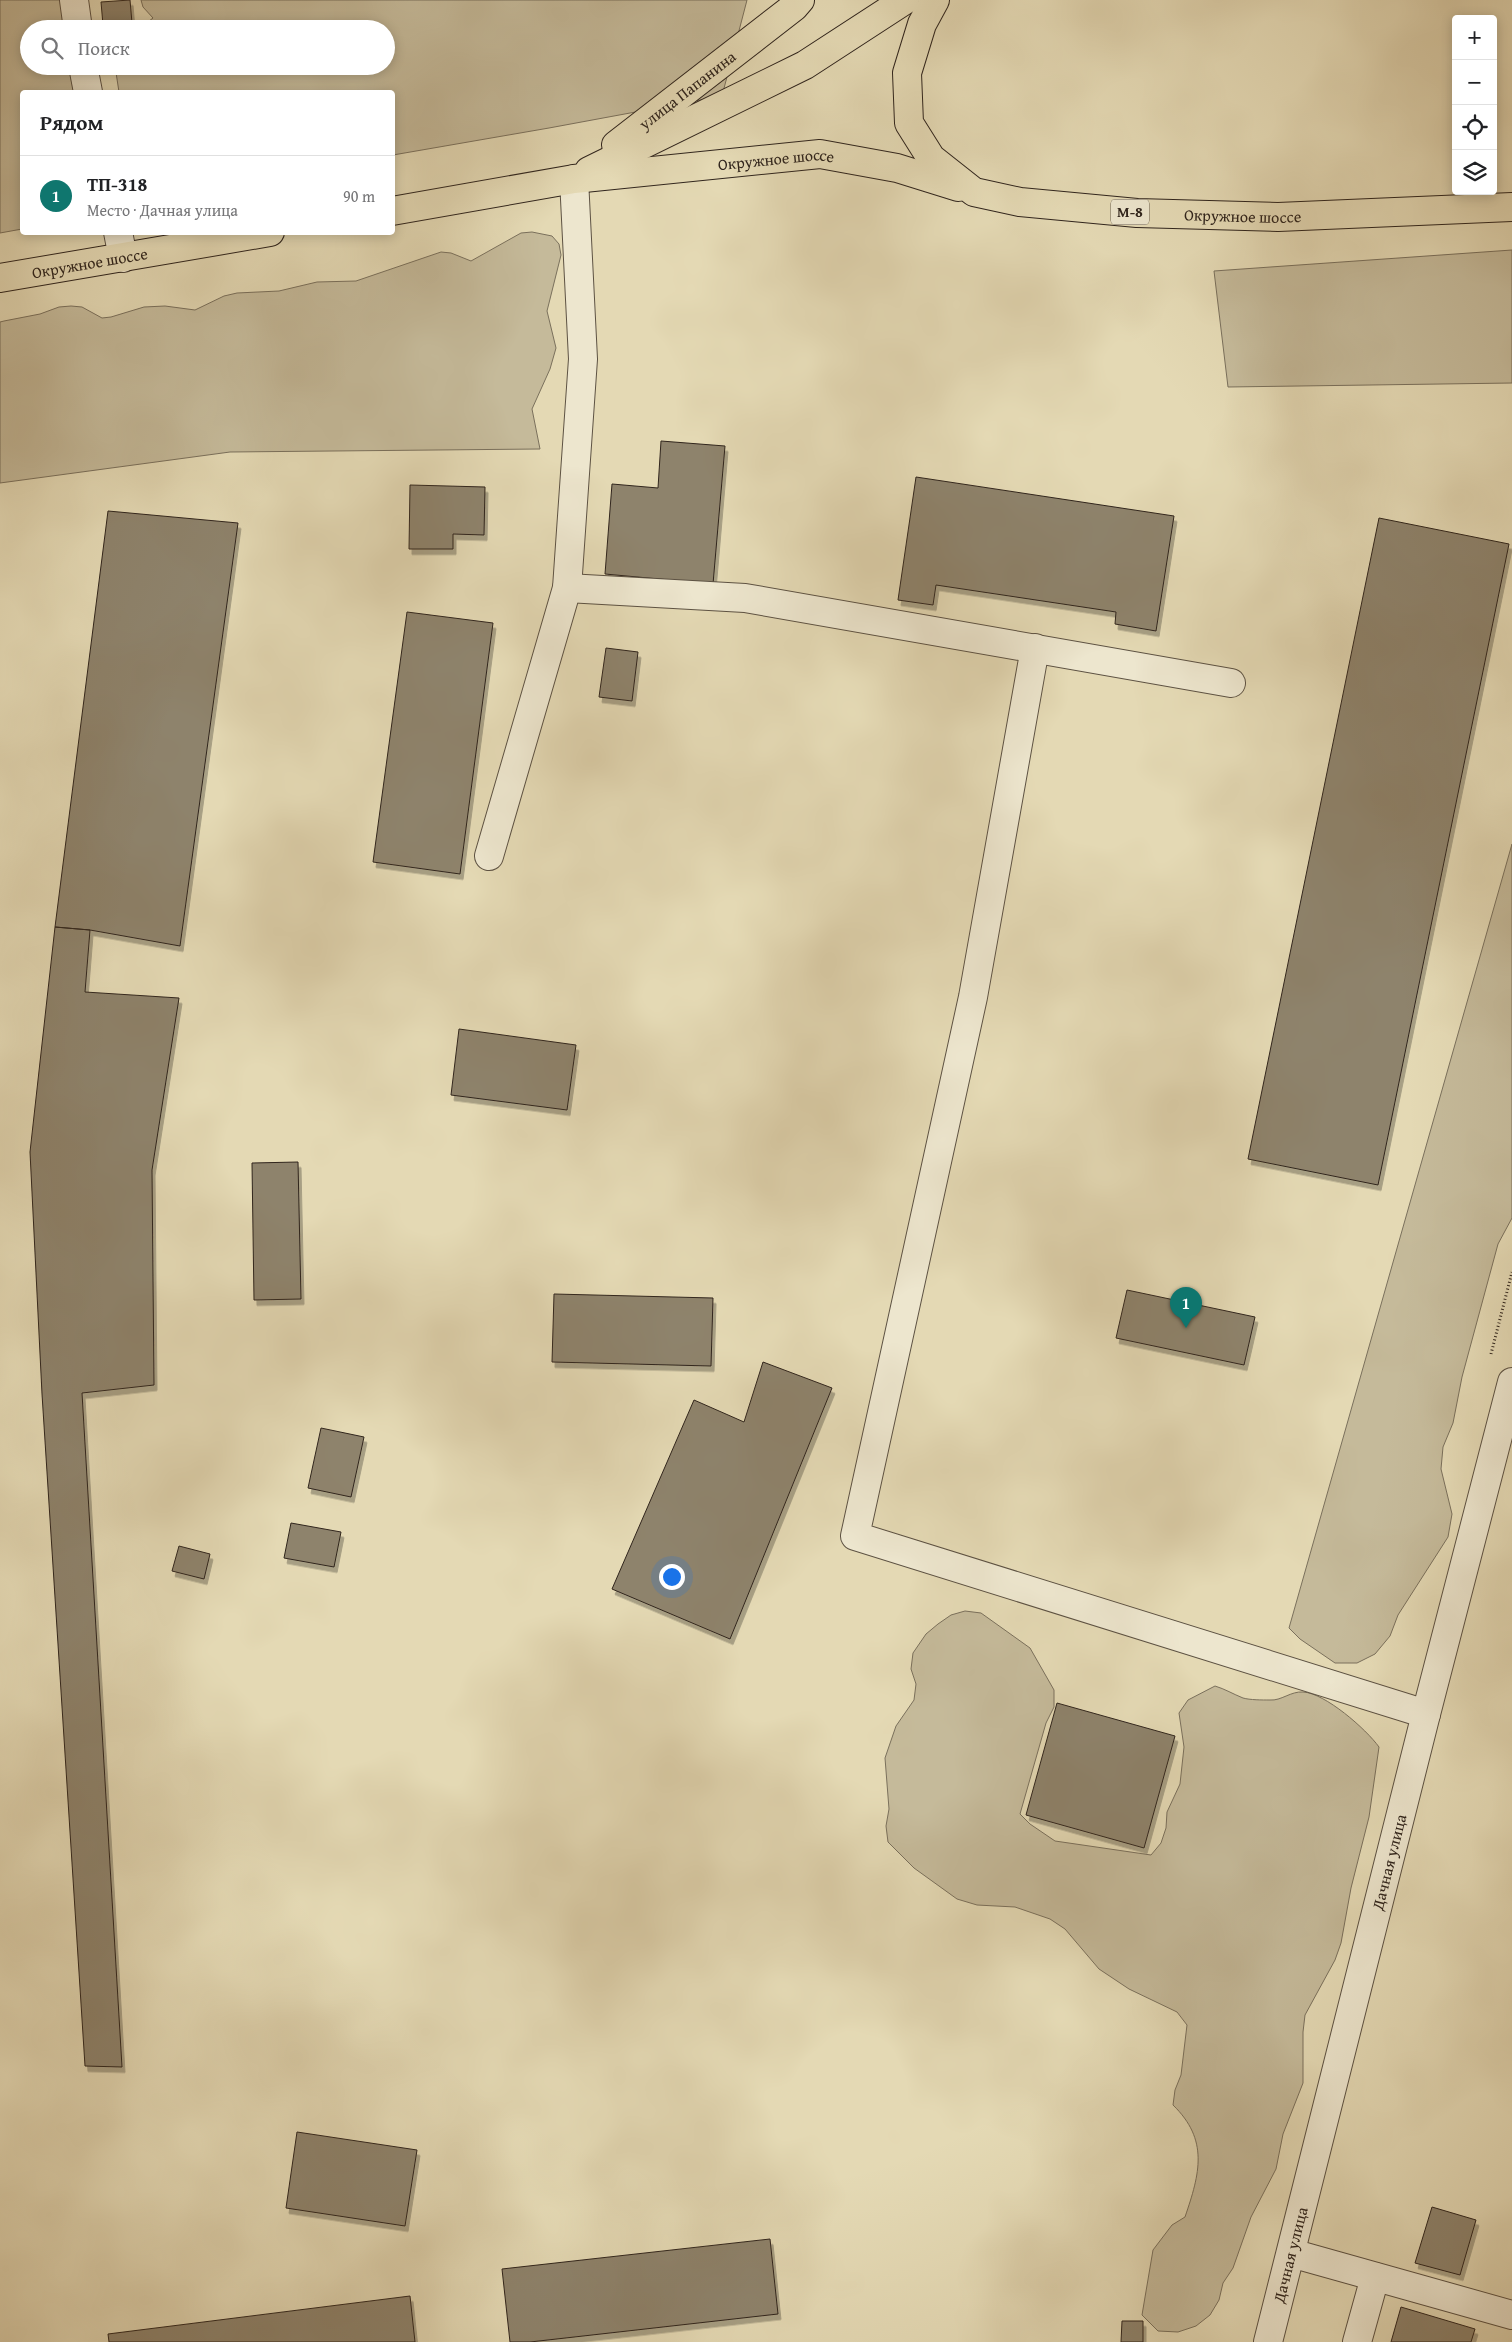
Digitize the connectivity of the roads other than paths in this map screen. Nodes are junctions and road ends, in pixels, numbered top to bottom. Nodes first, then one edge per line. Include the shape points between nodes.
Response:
1 (74, 0) edge
2 (800, 0) edge
3 (904, 0) edge
4 (934, 0) edge
5 (77, 20) edge
6 (85, 75) edge
7 (88, 90) edge
8 (574, 179) junction
9 (974, 192) junction
10 (1512, 207) edge
11 (395, 210) edge
12 (238, 235) edge
13 (121, 246) edge
14 (0, 278) edge
15 (567, 588) junction
16 (1035, 648) junction
17 (1231, 683) dead end
18 (489, 856) dead end
19 (1512, 1382) edge
20 (1426, 1714) junction
21 (1291, 2254) junction
22 (1375, 2277) junction
23 (1512, 2315) edge
24 (1268, 2342) edge
25 (1357, 2342) edge

1 - 5 street
2 - 8 main road, улица Папанина
3 - 8 main road, Окружное шоссе via 805,65
4 - 9 main road, Окружное шоссе / М-8 via 922,24 907,73 909,123 931,158
6 - 7 street
8 - 9 main road, Окружное шоссе via 820,154 897,168
8 - 11 main road, Окружное шоссе
8 - 15 street via 583,359
9 - 10 main road, Окружное шоссе / М-8 via 1020,202 1137,213 1278,217
12 - 13 main road, Окружное шоссе
13 - 14 main road, Окружное шоссе
15 - 16 street via 745,598
15 - 18 street
16 - 17 street
16 - 20 street via 973,997 855,1536
19 - 20 street, Дачная улица
20 - 21 street, Дачная улица
21 - 22 street
21 - 24 street, Дачная улица
22 - 23 street
22 - 25 street

